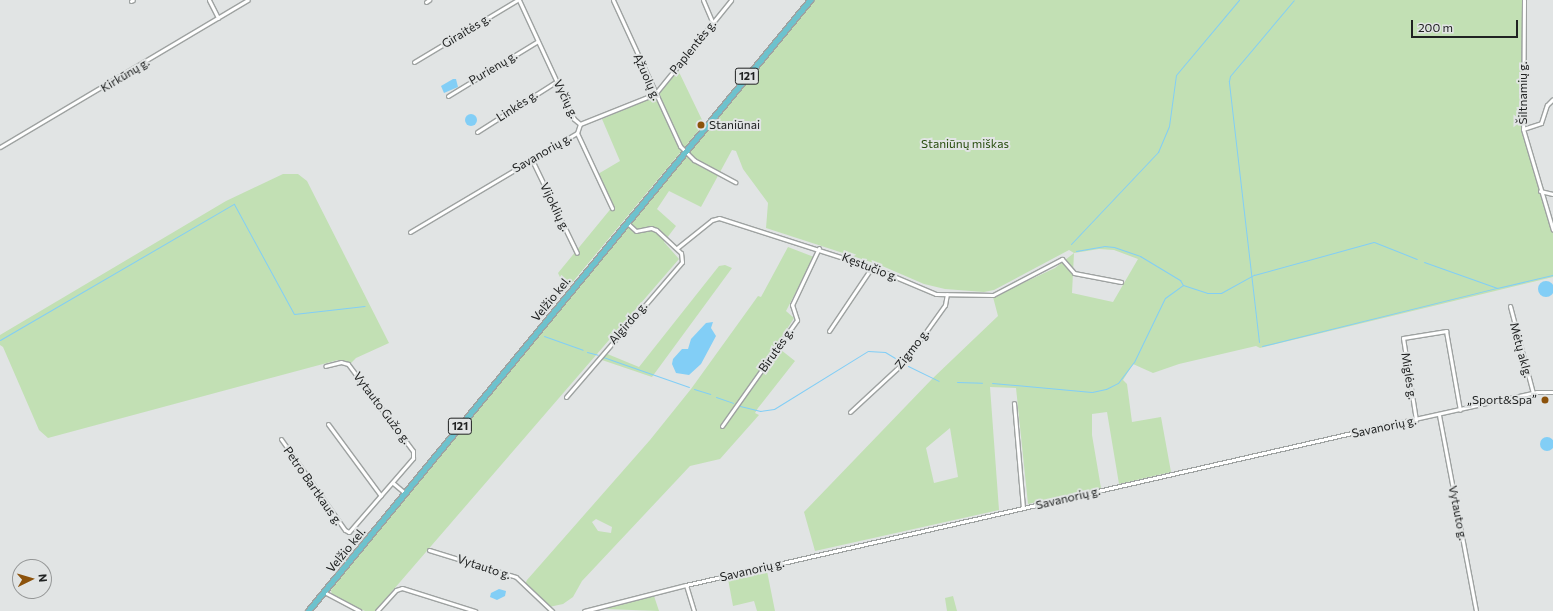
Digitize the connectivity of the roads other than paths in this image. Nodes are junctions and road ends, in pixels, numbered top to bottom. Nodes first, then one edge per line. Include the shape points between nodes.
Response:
1 (209, 0) edge
2 (248, 0) edge
3 (518, 0) edge
4 (612, 0) edge
5 (703, 0) edge
6 (731, 0) edge
7 (810, 0) edge
8 (1524, 0) edge
9 (218, 18) junction
10 (713, 23) junction
11 (538, 41) junction
12 (414, 62) dead end
13 (557, 81) junction
14 (655, 94) junction
15 (448, 96) dead end
16 (1553, 99) edge
17 (580, 124) junction
18 (1522, 129) junction
19 (477, 132) dead end
20 (577, 133) junction
21 (0, 147) edge
22 (685, 152) junction
23 (532, 160) junction
24 (735, 182) dead end
25 (1540, 191) junction
26 (1553, 194) edge
27 (612, 208) dead end
28 (626, 223) junction
29 (1553, 230) edge
30 (410, 232) dead end
31 (676, 248) junction
32 (819, 248) junction
33 (577, 253) dead end
34 (872, 267) junction
35 (1121, 282) dead end
36 (947, 294) junction
37 (1510, 306) dead end
38 (829, 331) dead end
39 (324, 366) dead end
40 (1553, 392) edge
41 (1533, 393) junction
42 (566, 397) dead end
43 (1014, 404) dead end
44 (1460, 410) junction
45 (850, 412) dead end
46 (1439, 415) junction
47 (1416, 420) junction
48 (328, 424) dead end
49 (722, 426) dead end
50 (281, 439) dead end
51 (393, 483) junction
52 (405, 493) junction
53 (381, 496) junction
54 (1023, 508) junction
55 (429, 550) dead end
56 (686, 584) junction
57 (324, 592) junction
58 (308, 611) edge
59 (359, 611) edge
60 (377, 611) edge
61 (474, 611) edge
62 (552, 611) edge
63 (584, 611) edge
64 (694, 611) edge
65 (1476, 611) edge

1 - 9 street
2 - 9 street, Kirkūnų g.
3 - 11 street, Vyčių g.
3 - 12 street, Giraitės g.
4 - 14 street, Ąžuolų g.
5 - 10 street
6 - 10 street, Paplentės g.
7 - 22 main road, Velžio kel. / 121
8 - 18 street, Šiltnamių g.
9 - 21 street, Kirkūnų g.
10 - 14 street, Paplentės g.
11 - 13 street, Vyčių g.
11 - 15 street, Purienų g.
13 - 17 street, Vyčių g. via 574,119
13 - 19 street, Linkės g.
14 - 17 street, Vyčių g.
14 - 22 street, Ąžuolų g. via 676,139
16 - 18 street via 1547,105 1541,123
17 - 20 street
18 - 25 street, Šiltnamių g.
20 - 23 street, Savanorių g.
20 - 27 street
22 - 24 street via 694,160
22 - 28 main road, Velžio kel. / 121
23 - 30 street, Savanorių g.
23 - 33 street, Vijoklių g.
25 - 26 street
25 - 29 street, Šiltnamių g.
28 - 31 street via 636,231 648,228 656,230
28 - 52 main road, Velžio kel. / 121
31 - 32 street, Kęstučio g. via 709,222 719,218
31 - 42 street, Algirdo g. via 682,256 680,265
32 - 34 street, Kęstučio g.
32 - 49 street, Birutės g. via 792,305 797,320
34 - 36 street, Kęstučio g. via 925,291
34 - 38 street
35 - 36 street, Kęstučio g. via 1074,273 1062,259 993,295
36 - 45 street, Zigmo g. via 945,305 905,361
37 - 41 street, Mėtų aklg.
39 - 51 street, Vytauto Gužo g. via 341,362 348,364 414,454
40 - 41 street, Savanorių g.
41 - 44 street, Savanorių g.
43 - 54 street
44 - 46 street, Savanorių g.
44 - 47 street, Miglės g. via 1446,331 1403,338
46 - 47 street, Savanorių g.
46 - 65 street, Vytauto g.
47 - 54 street, Savanorių g.
48 - 53 street
50 - 53 street, Petro Bartkaus g. via 347,532 352,531
51 - 52 street
51 - 53 street
52 - 57 main road, Velžio kel. / 121
54 - 56 street, Savanorių g.
55 - 62 street, Vytauto g. via 516,577
56 - 63 street, Savanorių g.
56 - 64 street
57 - 58 main road, Velžio kel. / 121
57 - 59 street
60 - 61 street via 396,590 402,588

